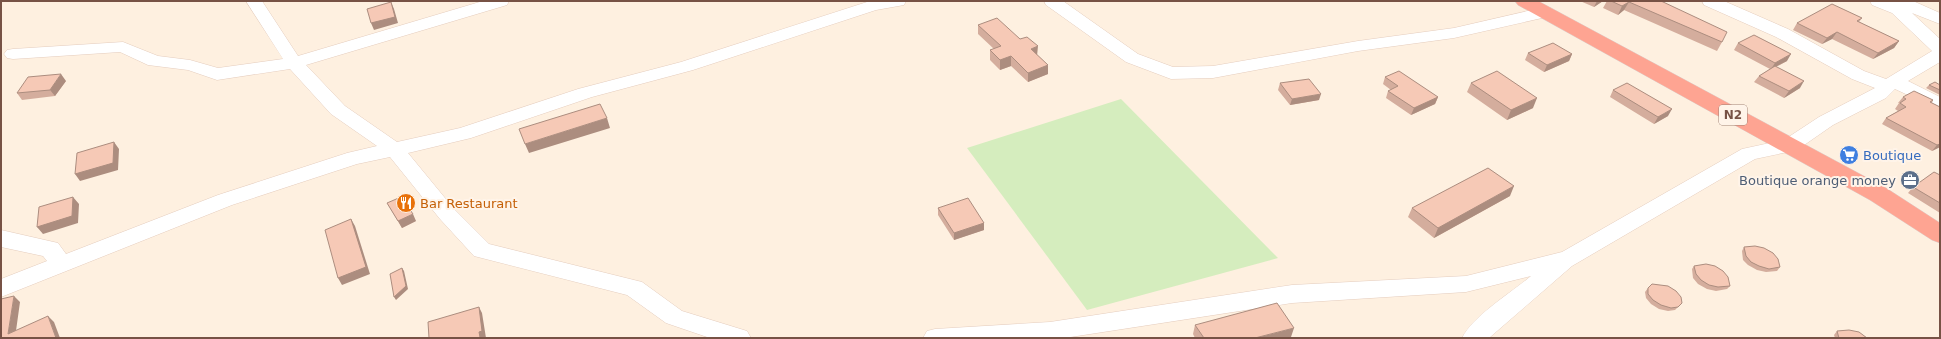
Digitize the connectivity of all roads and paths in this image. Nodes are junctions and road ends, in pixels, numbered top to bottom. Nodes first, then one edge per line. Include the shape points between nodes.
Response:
1 (254, 1) edge
2 (501, 1) edge
3 (898, 1) edge
4 (1052, 1) edge
5 (1524, 1) edge
6 (1710, 1) edge
7 (1878, 1) edge
8 (1899, 1) edge
9 (1545, 12) junction
10 (1940, 18) edge
11 (1940, 49) edge
12 (13, 54) dead end
13 (1940, 54) edge
14 (294, 63) junction
15 (1891, 84) junction
16 (1940, 104) edge
17 (1790, 145) junction
18 (395, 150) junction
19 (1940, 234) edge
20 (1, 238) edge
21 (1568, 259) junction
22 (62, 266) junction
23 (1, 288) edge
24 (739, 338) edge
25 (935, 338) edge
26 (1474, 338) edge

1 - 14 street
2 - 14 street
3 - 18 street via 873,6 687,66 585,93 464,134
4 - 9 street via 1132,58 1171,73 1213,72 1454,32
5 - 9 highway, N2
6 - 15 street via 1782,33 1858,75
7 - 11 street via 1898,9
8 - 10 street
9 - 17 highway, N2
12 - 14 street via 123,47 154,61 190,65 217,74
13 - 15 street
14 - 18 street via 338,110
15 - 16 street
15 - 17 street via 1879,94 1826,121
17 - 19 highway, N2 via 1878,194
17 - 21 street via 1749,154
18 - 22 street via 354,158 225,200
18 - 24 street via 447,214 482,250 634,288 674,317
20 - 22 street via 50,250
21 - 25 street via 1466,284 1292,294 1050,331
21 - 26 street
22 - 23 street

